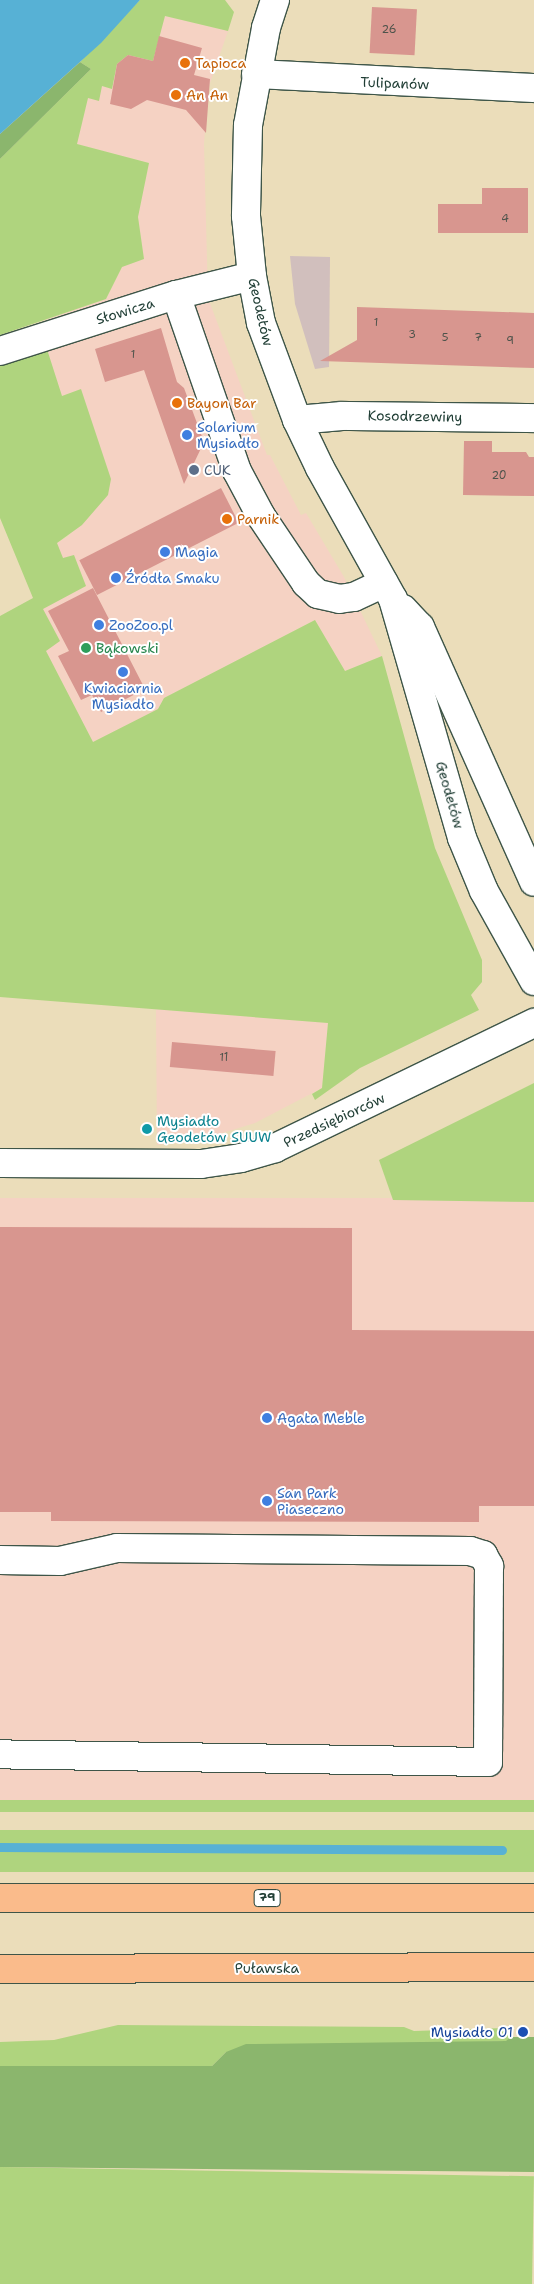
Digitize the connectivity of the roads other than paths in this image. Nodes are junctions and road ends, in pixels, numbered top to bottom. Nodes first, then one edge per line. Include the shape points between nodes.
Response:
1 (275, 0) edge
2 (256, 74) junction
3 (534, 88) edge
4 (252, 276) junction
5 (176, 295) junction
6 (0, 351) edge
7 (534, 418) edge
8 (297, 420) junction
9 (389, 591) junction
10 (534, 882) edge
11 (534, 981) edge
12 (534, 1023) edge
13 (0, 1163) edge
14 (0, 1560) edge
15 (0, 1754) edge
16 (0, 1898) edge
17 (534, 1898) edge
18 (534, 1966) edge
19 (0, 1968) edge

1 - 2 street, Geodetów
2 - 3 street, Tulipanów
2 - 4 street, Geodetów via 248,124 246,216
4 - 5 street, Słowicza
4 - 8 street, Geodetów via 270,351
5 - 6 street, Słowicza
5 - 9 street via 236,471 260,516 306,583 318,594 339,599
7 - 8 street, Kosodrzewiny via 342,416
8 - 9 street, Geodetów
9 - 10 street, Geodetów via 420,627
9 - 11 street, Geodetów via 462,838 484,891
12 - 13 street, Przedsiębiorców via 275,1148 241,1158 201,1164
14 - 15 street via 60,1561 117,1548 470,1550 483,1555 489,1575 488,1762
16 - 17 main road, 79
18 - 19 main road, Puławska

